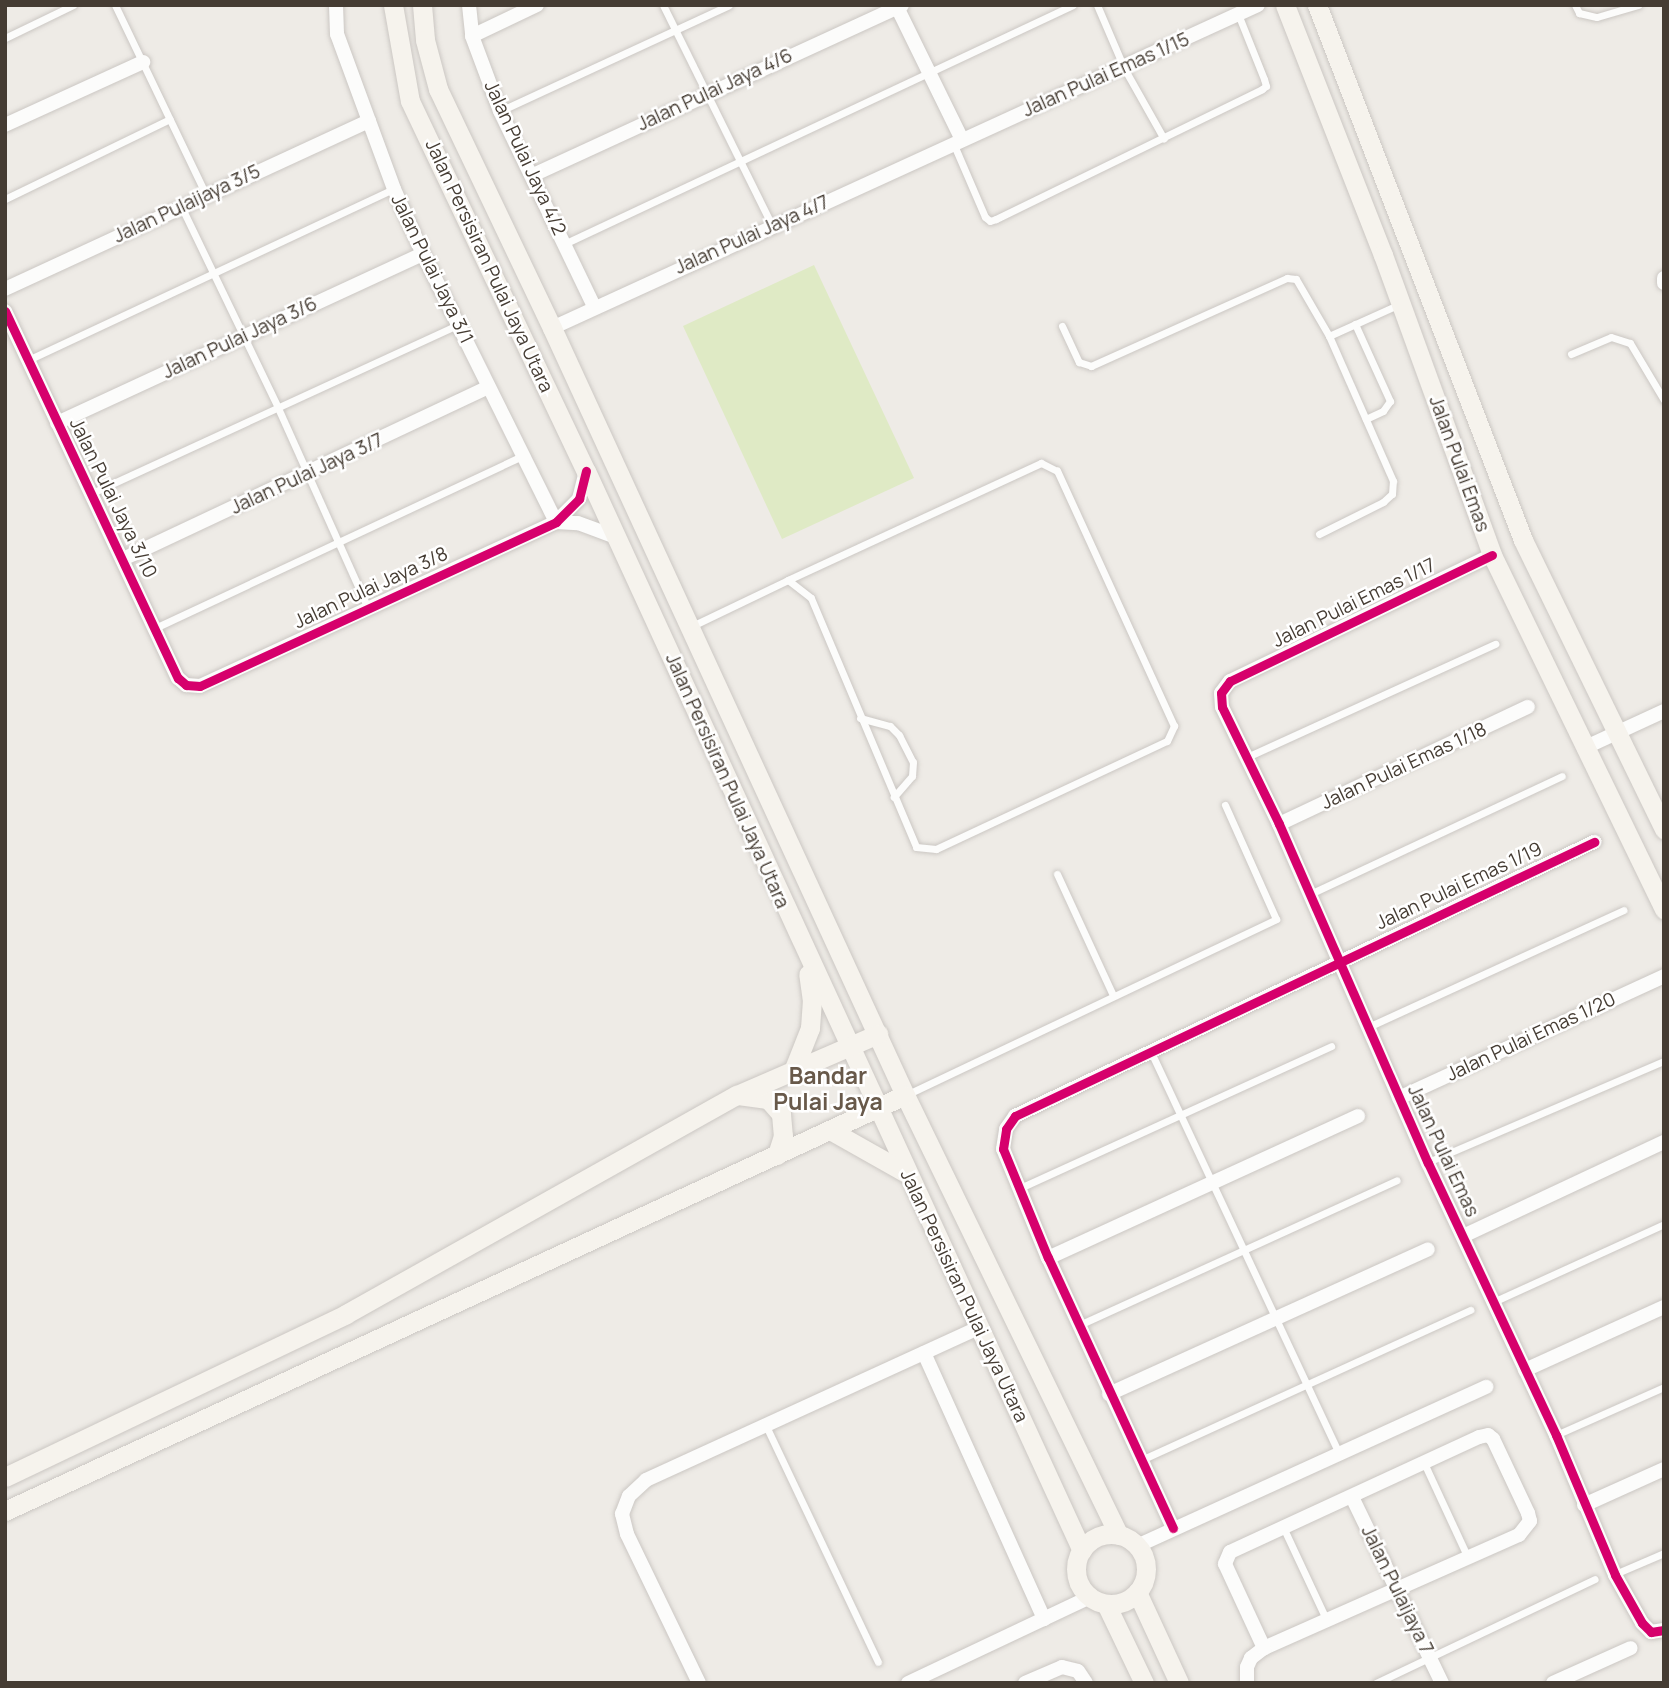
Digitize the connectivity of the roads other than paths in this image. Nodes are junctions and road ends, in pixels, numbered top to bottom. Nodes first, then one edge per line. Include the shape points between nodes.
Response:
1 (73, 5) edge
2 (116, 5) edge
3 (336, 5) edge
4 (393, 5) edge
5 (422, 5) edge
6 (469, 5) edge
7 (537, 5) edge
8 (663, 5) edge
9 (729, 5) edge
10 (1073, 5) edge
11 (1097, 5) edge
12 (1258, 5) edge
13 (1285, 5) edge
14 (1317, 5) edge
15 (1575, 5) edge
16 (1638, 5) edge
17 (898, 6) edge
18 (1238, 15) junction
19 (674, 30) junction
20 (472, 36) junction
21 (5, 38) edge
22 (143, 62) junction
23 (1124, 68) junction
24 (930, 74) junction
25 (705, 94) junction
26 (500, 111) junction
27 (170, 120) junction
28 (369, 121) junction
29 (5, 125) edge
30 (1164, 139) junction
31 (958, 142) junction
32 (742, 162) junction
33 (533, 175) junction
34 (394, 189) junction
35 (206, 195) junction
36 (5, 199) edge
37 (181, 206) junction
38 (772, 226) junction
39 (564, 244) junction
40 (423, 254) junction
41 (213, 274) junction
42 (5, 289) edge
43 (1401, 304) junction
44 (594, 306) junction
45 (5, 311) edge
46 (459, 324) junction
47 (1355, 324) junction
48 (1062, 326) dead end
49 (552, 328) junction
50 (1329, 336) junction
51 (243, 337) junction
52 (1571, 354) dead end
53 (28, 360) junction
54 (489, 387) junction
55 (1664, 400) edge
56 (278, 408) junction
57 (1366, 419) junction
58 (57, 423) junction
59 (523, 456) junction
60 (586, 471) junction
61 (307, 474) junction
62 (92, 493) junction
63 (556, 522) junction
64 (1320, 534) dead end
65 (616, 537) junction
66 (339, 543) junction
67 (1492, 555) junction
68 (124, 559) junction
69 (788, 580) junction
70 (368, 609) junction
71 (690, 627) junction
72 (155, 628) junction
73 (1495, 644) dead end
74 (1230, 681) joint
75 (200, 686) joint
76 (1528, 707) dead end
77 (1664, 711) edge
78 (860, 718) junction
79 (1618, 733) junction
80 (1584, 748) junction
81 (1247, 757) junction
82 (1562, 776) dead end
83 (894, 797) junction
84 (1224, 805) dead end
85 (1279, 824) junction
86 (1664, 829) edge
87 (1594, 842) dead end
88 (1057, 874) dead end
89 (1310, 895) junction
90 (1664, 909) edge
91 (1623, 910) dead end
92 (805, 953) junction
93 (1339, 962) junction
94 (1664, 976) edge
95 (1113, 995) junction
96 (1368, 1027) junction
97 (878, 1034) junction
98 (1331, 1046) dead end
99 (848, 1047) junction
100 (1150, 1050) junction
101 (1664, 1061) edge
102 (793, 1071) junction
103 (737, 1095) junction
104 (905, 1095) junction
105 (1399, 1098) junction
106 (876, 1109) junction
107 (1179, 1115) junction
108 (1358, 1116) dead end
109 (830, 1130) junction
110 (1664, 1142) edge
111 (777, 1155) junction
112 (1428, 1163) junction
113 (906, 1173) junction
114 (1397, 1180) dead end
115 (1210, 1184) junction
116 (1019, 1188) junction
117 (1664, 1224) edge
118 (1463, 1236) junction
119 (1428, 1249) dead end
120 (1242, 1251) junction
121 (1048, 1258) junction
122 (1493, 1303) junction
123 (1664, 1307) edge
124 (1470, 1310) dead end
125 (1273, 1317) junction
126 (1079, 1325) junction
127 (980, 1327) junction
128 (924, 1353) junction
129 (1525, 1370) junction
130 (1306, 1385) junction
131 (1486, 1387) dead end
132 (1664, 1387) edge
133 (1109, 1394) junction
134 (765, 1426) junction
135 (1556, 1435) junction
136 (1338, 1452) junction
137 (1140, 1460) junction
138 (1423, 1462) junction
139 (1664, 1469) edge
140 (5, 1477) edge
141 (1352, 1497) junction
142 (1584, 1505) junction
143 (5, 1511) edge
144 (1283, 1527) junction
145 (1173, 1528) junction
146 (1119, 1535) junction
147 (1137, 1546) junction
148 (1082, 1551) junction
149 (1664, 1553) edge
150 (1468, 1558) junction
151 (1615, 1575) junction
152 (1595, 1579) dead end
153 (1399, 1590) junction
154 (1137, 1592) junction
155 (1098, 1600) junction
156 (1045, 1619) junction
157 (1328, 1622) junction
158 (1657, 1631) edge
159 (1631, 1647) dead end
160 (1264, 1648) junction
161 (1431, 1659) junction
162 (878, 1662) dead end
163 (699, 1683) edge
164 (908, 1683) edge
165 (1025, 1683) edge
166 (1086, 1683) edge
167 (1144, 1683) edge
168 (1179, 1683) edge
169 (1247, 1683) edge
170 (1377, 1683) edge
171 (1441, 1683) edge
172 (1553, 1683) edge

1 - 21 lane
2 - 22 lane
3 - 28 street, Jalan Pulai Jaya 3/1 via 337,34
4 - 60 main road, Jalan Persisiran Pulai Jaya Utara via 410,101
5 - 49 main road, Jalan Persisiran Pulai Jaya Utara via 425,40 438,89
6 - 20 street, Jalan Pulai Jaya 4/2
7 - 20 street
8 - 19 lane
9 - 19 lane
10 - 24 lane
11 - 23 lane
12 - 18 street, Jalan Pulai Emas 1/15
13 - 43 main road, Jalan Pulai Emas
14 - 79 main road, Jalan Pulai Emas via 1523,540
15 - 16 lane via 1579,13 1597,16
17 - 24 street
17 - 25 street, Jalan Pulai Jaya 4/6
18 - 23 street, Jalan Pulai Emas 1/15
18 - 30 lane via 1266,86
19 - 25 lane
19 - 26 lane
20 - 26 street, Jalan Pulai Jaya 4/2
22 - 27 lane
22 - 29 street
23 - 30 lane
23 - 31 street, Jalan Pulai Emas 1/15
24 - 31 street
24 - 32 lane
25 - 32 lane
25 - 33 street, Jalan Pulai Jaya 4/6
26 - 33 street, Jalan Pulai Jaya 4/2
27 - 35 lane
27 - 36 lane
28 - 34 street, Jalan Pulai Jaya 3/1
28 - 35 street, Jalan Pulaijaya 3/5
30 - 31 lane via 990,221
31 - 38 street, Jalan Pulai Jaya 4/7
32 - 38 lane
32 - 39 lane
33 - 39 street, Jalan Pulai Jaya 4/2
34 - 40 street, Jalan Pulai Jaya 3/1
34 - 41 lane
35 - 37 street, Jalan Pulaijaya 3/5
37 - 41 lane
37 - 42 street, Jalan Pulaijaya 3/5
38 - 44 street, Jalan Pulai Jaya 4/7
39 - 44 street, Jalan Pulai Jaya 4/2
40 - 46 street, Jalan Pulai Jaya 3/1
40 - 51 street, Jalan Pulai Jaya 3/6
41 - 51 lane
41 - 53 lane
43 - 47 lane
43 - 67 main road, Jalan Pulai Emas
44 - 49 street, Jalan Pulai Jaya 4/7
45 - 53 street, Jalan Pulai Jaya 3/10
46 - 54 street, Jalan Pulai Jaya 3/1
46 - 56 lane
47 - 50 lane
47 - 57 lane via 1390,401 1383,411
48 - 50 lane via 1079,362 1091,366 1287,278 1296,279
49 - 71 main road, Jalan Persisiran Pulai Jaya Utara
50 - 57 lane
51 - 56 lane
51 - 58 street, Jalan Pulai Jaya 3/6
52 - 55 lane via 1611,337 1630,343
53 - 58 street, Jalan Pulai Jaya 3/10
54 - 59 street, Jalan Pulai Jaya 3/1
54 - 61 street, Jalan Pulai Jaya 3/7
56 - 61 lane
56 - 62 lane
57 - 64 lane via 1393,481 1392,494
58 - 62 street, Jalan Pulai Jaya 3/10
59 - 63 street, Jalan Pulai Jaya 3/1
59 - 66 lane
60 - 63 street via 579,499
60 - 65 main road, Jalan Persisiran Pulai Jaya Utara
61 - 66 lane
61 - 68 street, Jalan Pulai Jaya 3/7
62 - 68 street, Jalan Pulai Jaya 3/10
63 - 65 street via 578,523
63 - 70 street, Jalan Pulai Jaya 3/8
65 - 92 main road, Jalan Persisiran Pulai Jaya Utara
66 - 70 lane
66 - 72 lane
67 - 74 street, Jalan Pulai Emas 1/17
67 - 80 main road, Jalan Pulai Emas
68 - 72 street, Jalan Pulai Jaya 3/10
69 - 71 lane
69 - 78 lane via 811,598
69 - 83 lane via 1041,463 1057,471 1174,726 1167,741 936,849 916,847
70 - 75 street, Jalan Pulai Jaya 3/8
71 - 97 main road, Jalan Persisiran Pulai Jaya Utara
72 - 75 street, Jalan Pulai Jaya 3/10 via 178,678 186,685
73 - 81 lane
74 - 81 street, Jalan Pulai Emas via 1221,693 1222,707
76 - 85 street, Jalan Pulai Emas 1/18
77 - 79 street
78 - 83 lane
78 - 83 lane via 890,726 913,762 912,776
79 - 80 street
79 - 86 main road, Jalan Pulai Emas
80 - 90 main road, Jalan Pulai Emas
81 - 85 street, Jalan Pulai Emas
82 - 89 lane
84 - 95 lane via 1276,919
85 - 89 street, Jalan Pulai Emas
87 - 93 street, Jalan Pulai Emas 1/19
88 - 95 lane
89 - 93 street, Jalan Pulai Emas
91 - 96 lane
92 - 99 main road, Jalan Persisiran Pulai Jaya Utara
92 - 102 main road via 812,1001 810,1028
93 - 96 street, Jalan Pulai Emas
93 - 100 street, Jalan Pulai Emas 1/19
94 - 105 street, Jalan Pulai Emas 1/20
95 - 104 lane
96 - 105 street, Jalan Pulai Emas
97 - 99 main road
97 - 104 main road, Jalan Persisiran Pulai Jaya Utara
98 - 107 lane
99 - 102 main road
99 - 106 main road, Jalan Persisiran Pulai Jaya Utara
100 - 107 lane
100 - 116 street, Jalan Pulai Emas 1/19 via 1015,1116 1003,1138 1003,1149
101 - 112 lane
102 - 103 main road
103 - 111 main road via 768,1099 781,1114
103 - 140 main road via 346,1314
104 - 106 main road
104 - 146 main road, Jalan Persisiran Pulai Jaya Utara
105 - 112 street, Jalan Pulai Emas
106 - 109 main road
106 - 113 main road, Jalan Persisiran Pulai Jaya Utara
107 - 115 lane
107 - 116 lane
108 - 115 street
109 - 111 main road
109 - 113 main road
110 - 118 street
111 - 143 main road
112 - 118 street, Jalan Pulai Emas
113 - 127 main road, Jalan Persisiran Pulai Jaya Utara
114 - 120 lane
115 - 120 lane
115 - 121 street
116 - 121 street
117 - 122 lane
118 - 122 street, Jalan Pulai Emas
119 - 125 street
120 - 125 lane
120 - 126 lane
121 - 126 street
122 - 129 street, Jalan Pulai Emas
123 - 129 street
124 - 130 lane
125 - 130 lane
125 - 133 street
126 - 133 street
127 - 128 street
127 - 148 main road, Jalan Persisiran Pulai Jaya Utara
128 - 134 street
128 - 156 street
129 - 135 street, Jalan Pulai Emas
130 - 136 lane
130 - 137 lane
131 - 136 street
132 - 135 lane
133 - 137 street
134 - 162 lane
134 - 163 street via 646,1480 629,1496 622,1514 626,1534
135 - 142 street, Jalan Pulai Emas
136 - 145 street
137 - 145 street
138 - 141 street
138 - 150 lane
138 - 150 street via 1488,1435 1528,1513 1530,1521 1519,1535
139 - 142 street
141 - 144 street
141 - 153 street, Jalan Pulaijaya 7
142 - 151 street, Jalan Pulai Emas
144 - 157 lane
144 - 160 street via 1230,1552 1224,1564
145 - 147 street
146 - 147 main road
146 - 148 main road via 1098,1537
147 - 154 main road via 1146,1569
148 - 155 main road via 1076,1564 1077,1579
149 - 151 lane
150 - 153 street
151 - 158 street, Jalan Pulai Emas via 1642,1623
152 - 161 lane
153 - 157 street
153 - 161 street, Jalan Pulaijaya 7
154 - 155 main road via 1126,1600
154 - 168 main road
155 - 156 street
155 - 167 main road
156 - 164 street
157 - 160 street
159 - 172 street
160 - 169 street via 1251,1658
161 - 170 lane
161 - 171 street, Jalan Pulaijaya 7
165 - 166 street via 1062,1667 1078,1671

